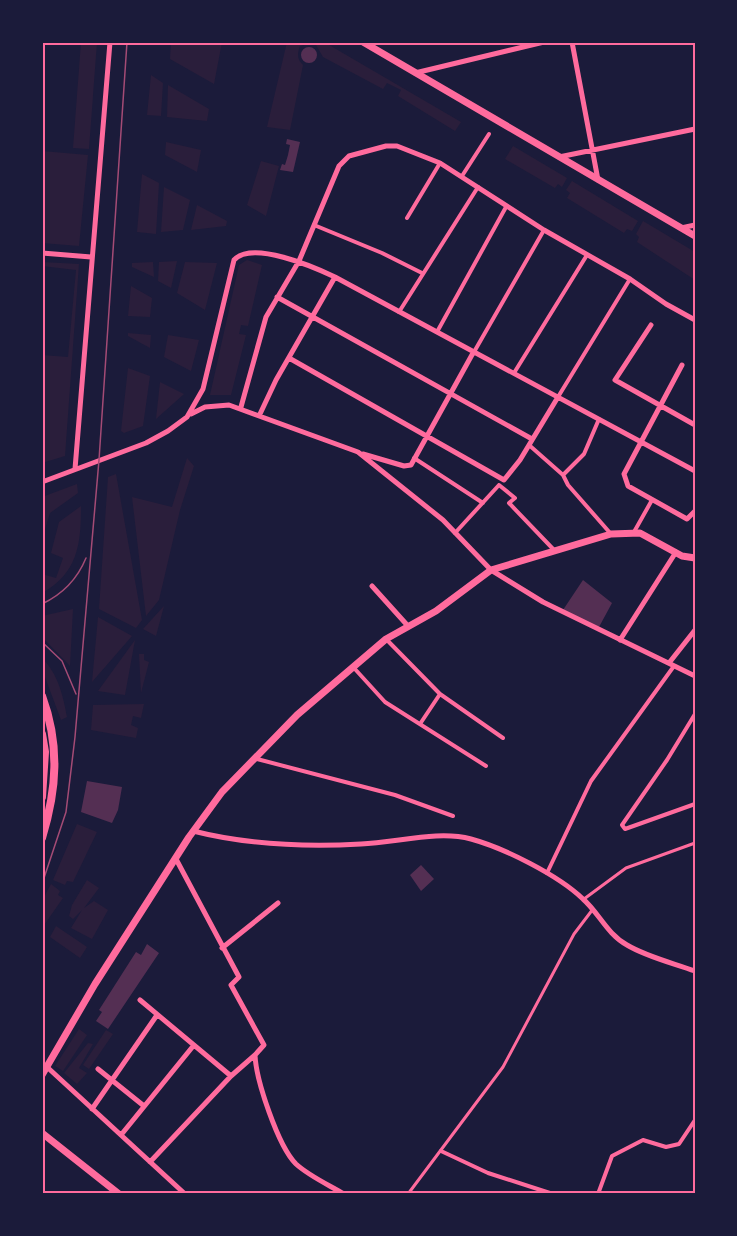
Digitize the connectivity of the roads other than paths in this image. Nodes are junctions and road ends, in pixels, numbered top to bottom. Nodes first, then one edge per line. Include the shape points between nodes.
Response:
1 (110, 42) edge
2 (363, 42) edge
3 (544, 42) edge
4 (572, 42) edge
5 (415, 73) junction
6 (695, 129) edge
7 (489, 134) dead end
8 (592, 151) junction
9 (559, 157) junction
10 (440, 163) junction
11 (462, 176) junction
12 (598, 180) junction
13 (478, 186) junction
14 (506, 207) junction
15 (407, 218) dead end
16 (314, 225) junction
17 (695, 225) edge
18 (681, 228) junction
19 (544, 230) junction
20 (695, 236) edge
21 (42, 253) edge
22 (587, 255) junction
23 (91, 257) junction
24 (299, 261) junction
25 (422, 273) junction
26 (335, 277) junction
27 (630, 279) junction
28 (277, 297) junction
29 (399, 312) junction
30 (312, 316) junction
31 (695, 320) edge
32 (651, 325) dead end
33 (436, 332) junction
34 (473, 352) junction
35 (289, 358) junction
36 (682, 365) dead end
37 (513, 374) junction
38 (449, 394) junction
39 (558, 397) junction
40 (241, 407) junction
41 (659, 407) junction
42 (260, 414) junction
43 (187, 417) junction
44 (599, 419) junction
45 (695, 425) edge
46 (427, 435) junction
47 (642, 441) junction
48 (530, 442) junction
49 (358, 452) junction
50 (414, 458) junction
51 (75, 469) junction
52 (695, 471) edge
53 (563, 475) junction
54 (44, 480) edge
55 (504, 480) junction
56 (499, 485) junction
57 (652, 500) junction
58 (483, 503) junction
59 (695, 511) edge
60 (634, 532) junction
61 (455, 533) junction
62 (611, 534) junction
63 (555, 551) junction
64 (676, 552) junction
65 (695, 558) edge
66 (491, 570) junction
67 (372, 586) dead end
68 (408, 626) junction
69 (695, 630) edge
70 (386, 639) junction
71 (620, 639) junction
72 (672, 664) junction
73 (353, 667) junction
74 (695, 676) edge
75 (440, 694) junction
76 (42, 696) edge
77 (695, 714) edge
78 (420, 724) junction
79 (42, 734) edge
80 (503, 738) dead end
81 (257, 759) junction
82 (486, 766) dead end
83 (42, 797) edge
84 (695, 804) edge
85 (453, 816) dead end
86 (193, 831) junction
87 (42, 838) edge
88 (695, 843) edge
89 (176, 859) junction
90 (547, 873) junction
91 (584, 899) junction
92 (279, 903) dead end
93 (593, 909) junction
94 (222, 948) junction
95 (695, 970) edge
96 (140, 1000) dead end
97 (157, 1015) junction
98 (194, 1045) junction
99 (255, 1055) junction
100 (46, 1067) junction
101 (98, 1069) dead end
102 (42, 1075) edge
103 (231, 1076) junction
104 (112, 1080) junction
105 (144, 1106) junction
106 (92, 1109) junction
107 (695, 1120) edge
108 (42, 1133) edge
109 (121, 1135) junction
110 (441, 1151) junction
111 (150, 1162) junction
112 (111, 1191) edge
113 (119, 1194) edge
114 (185, 1194) edge
115 (344, 1194) edge
116 (408, 1194) edge
117 (553, 1194) edge
118 (598, 1194) edge

1 - 23 street
2 - 5 street
3 - 5 street
4 - 8 street
5 - 9 street
6 - 8 street
7 - 11 street
8 - 9 street
8 - 12 street
9 - 12 street
10 - 11 street
10 - 15 street
10 - 16 street via 398,146 371,148 349,156 339,166
11 - 13 street
12 - 18 street
13 - 14 street
13 - 25 street
14 - 19 street
14 - 33 street
16 - 24 street
16 - 25 street
17 - 18 street
18 - 20 street
19 - 22 street
19 - 34 street
21 - 23 street
22 - 27 street
22 - 37 street
23 - 51 street
24 - 26 street
24 - 28 street
24 - 43 street via 252,252 234,260 203,389
25 - 29 street
26 - 29 street
26 - 30 street
27 - 31 street
27 - 39 street
28 - 30 street
28 - 40 street via 262,329
29 - 33 street
30 - 35 street
30 - 38 street
32 - 41 street via 615,380
33 - 34 street
34 - 37 street
34 - 38 street
35 - 42 street
35 - 46 street
36 - 41 street
37 - 39 street
38 - 46 street
38 - 48 street
39 - 44 street
39 - 48 street
40 - 42 street
40 - 43 street via 215,405
41 - 45 street
41 - 47 street
42 - 49 street
43 - 51 street via 146,443
44 - 47 street
44 - 53 street via 584,454
46 - 50 street
46 - 55 street
47 - 52 street
47 - 57 street via 624,474 628,486
48 - 53 street
48 - 55 street
49 - 50 street via 404,466 411,465
49 - 61 street
50 - 58 street
51 - 54 street
53 - 62 street
55 - 56 street
56 - 58 street
56 - 63 street via 515,498 510,503
57 - 59 street via 687,519
57 - 60 street
58 - 61 street
60 - 62 street
60 - 64 street
61 - 66 street
62 - 63 street
63 - 66 street
64 - 65 street
64 - 71 street
66 - 68 street via 436,611
66 - 71 street via 543,602
67 - 68 street
68 - 70 street
69 - 72 street
70 - 73 street
70 - 75 street
71 - 72 street
72 - 74 street
72 - 90 street via 591,781
73 - 78 street via 385,702
73 - 81 street via 297,715
75 - 78 street
75 - 80 street
76 - 87 main road via 56,753 53,793
77 - 84 street via 622,825 625,829
78 - 82 street
79 - 83 main road
81 - 85 street via 394,795
81 - 86 street via 222,792
86 - 89 street
86 - 90 street via 281,844 359,845 455,837 481,843
88 - 91 lane via 626,868
89 - 94 street
89 - 100 street
90 - 91 street
91 - 93 street
92 - 94 street
93 - 95 street via 627,946
93 - 110 lane via 574,934 503,1066
94 - 99 street via 239,977 231,984 264,1045
96 - 97 street
97 - 98 street
97 - 104 street
98 - 103 street
98 - 105 street
99 - 103 street
99 - 115 street via 269,1109 290,1155 303,1169
100 - 102 street
100 - 106 street
101 - 104 street
103 - 111 street
104 - 105 street
104 - 106 street
105 - 109 street
106 - 109 street
107 - 118 street via 686,1138 673,1147 642,1140 612,1156
108 - 112 street
109 - 111 street
110 - 116 lane
110 - 117 street via 488,1173
111 - 114 street
112 - 113 street

